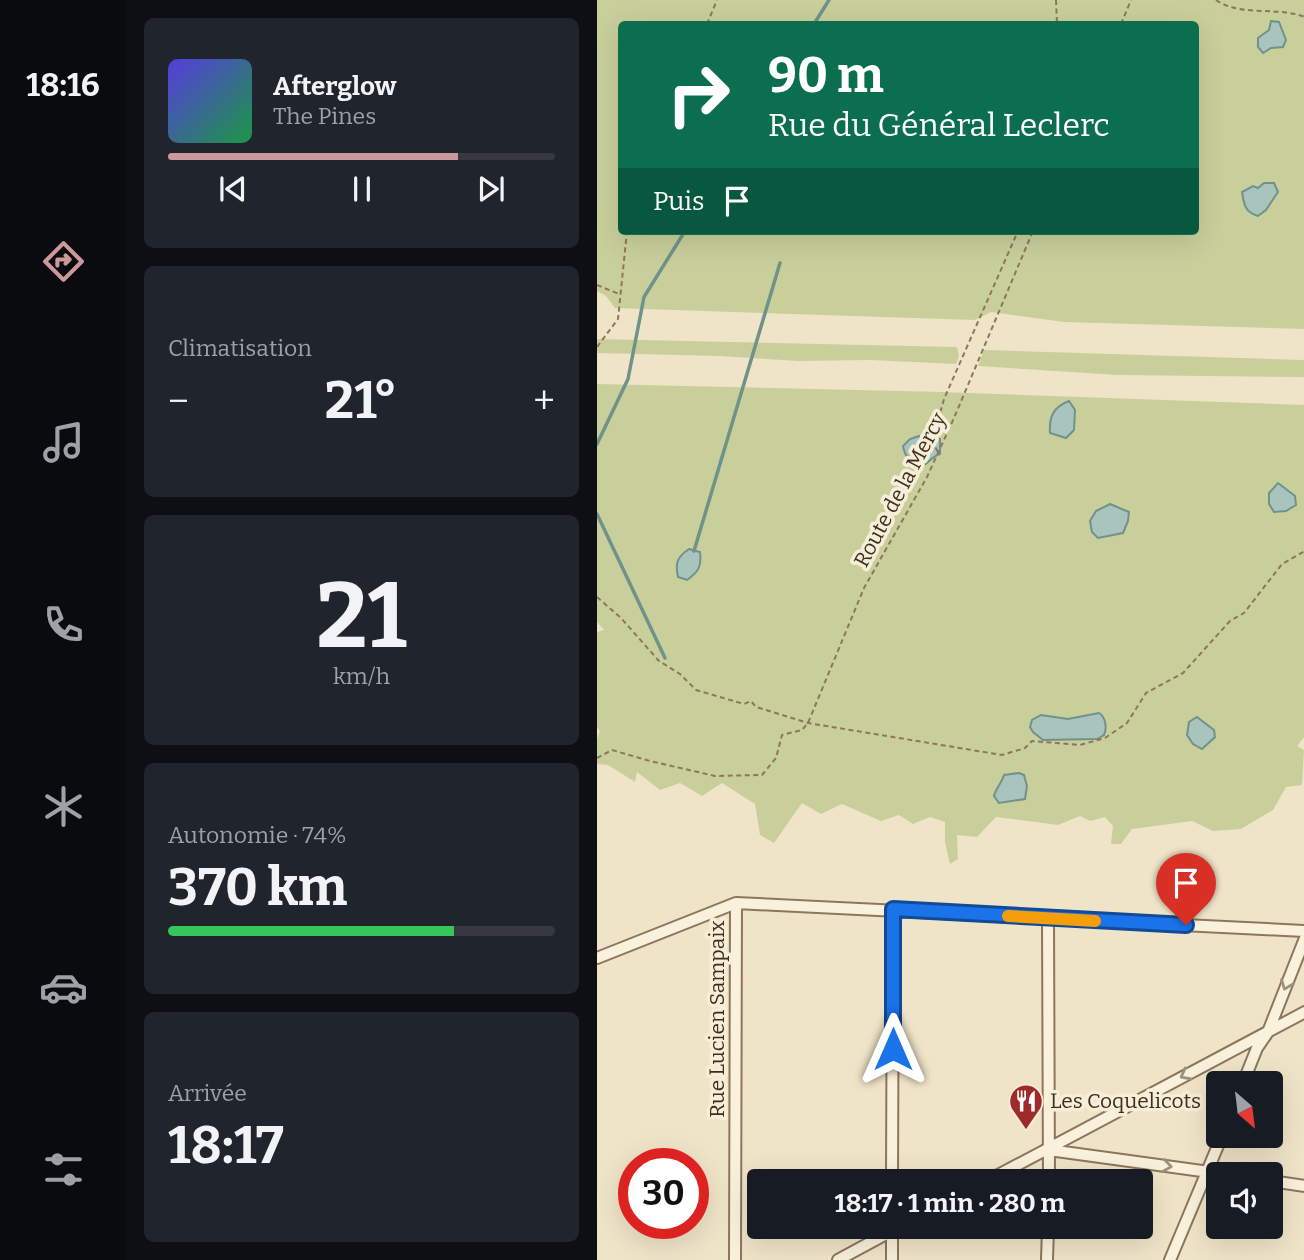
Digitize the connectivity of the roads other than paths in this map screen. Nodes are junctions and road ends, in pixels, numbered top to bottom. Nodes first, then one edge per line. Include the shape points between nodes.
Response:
1 (736, 903) junction
2 (893, 909) junction
3 (1049, 918) junction
4 (1304, 931) edge
5 (1304, 938) edge
6 (597, 958) edge
7 (1304, 1012) edge
8 (1268, 1032) junction
9 (1248, 1071) edge
10 (1049, 1150) junction
11 (892, 1169) edge
12 (1011, 1169) edge
13 (1049, 1169) edge
14 (1206, 1172) edge
15 (1206, 1174) edge
16 (1283, 1183) edge
17 (1304, 1186) edge
18 (875, 1239) edge
19 (894, 1239) edge
20 (1048, 1239) edge
21 (735, 1260) edge
22 (838, 1260) edge
23 (892, 1260) edge
24 (1047, 1260) edge
25 (1170, 1260) edge

1 - 2 street
1 - 6 street
1 - 21 street, Rue Lucien Sampaix
2 - 3 street
2 - 11 street
3 - 4 street
3 - 10 street
5 -> 8 street
7 - 8 street
8 - 9 street
8 -> 10 street
10 - 12 street
10 - 13 street
10 -> 14 street
15 - 25 street
16 - 17 street
18 - 22 street
19 - 23 street
20 - 24 street

